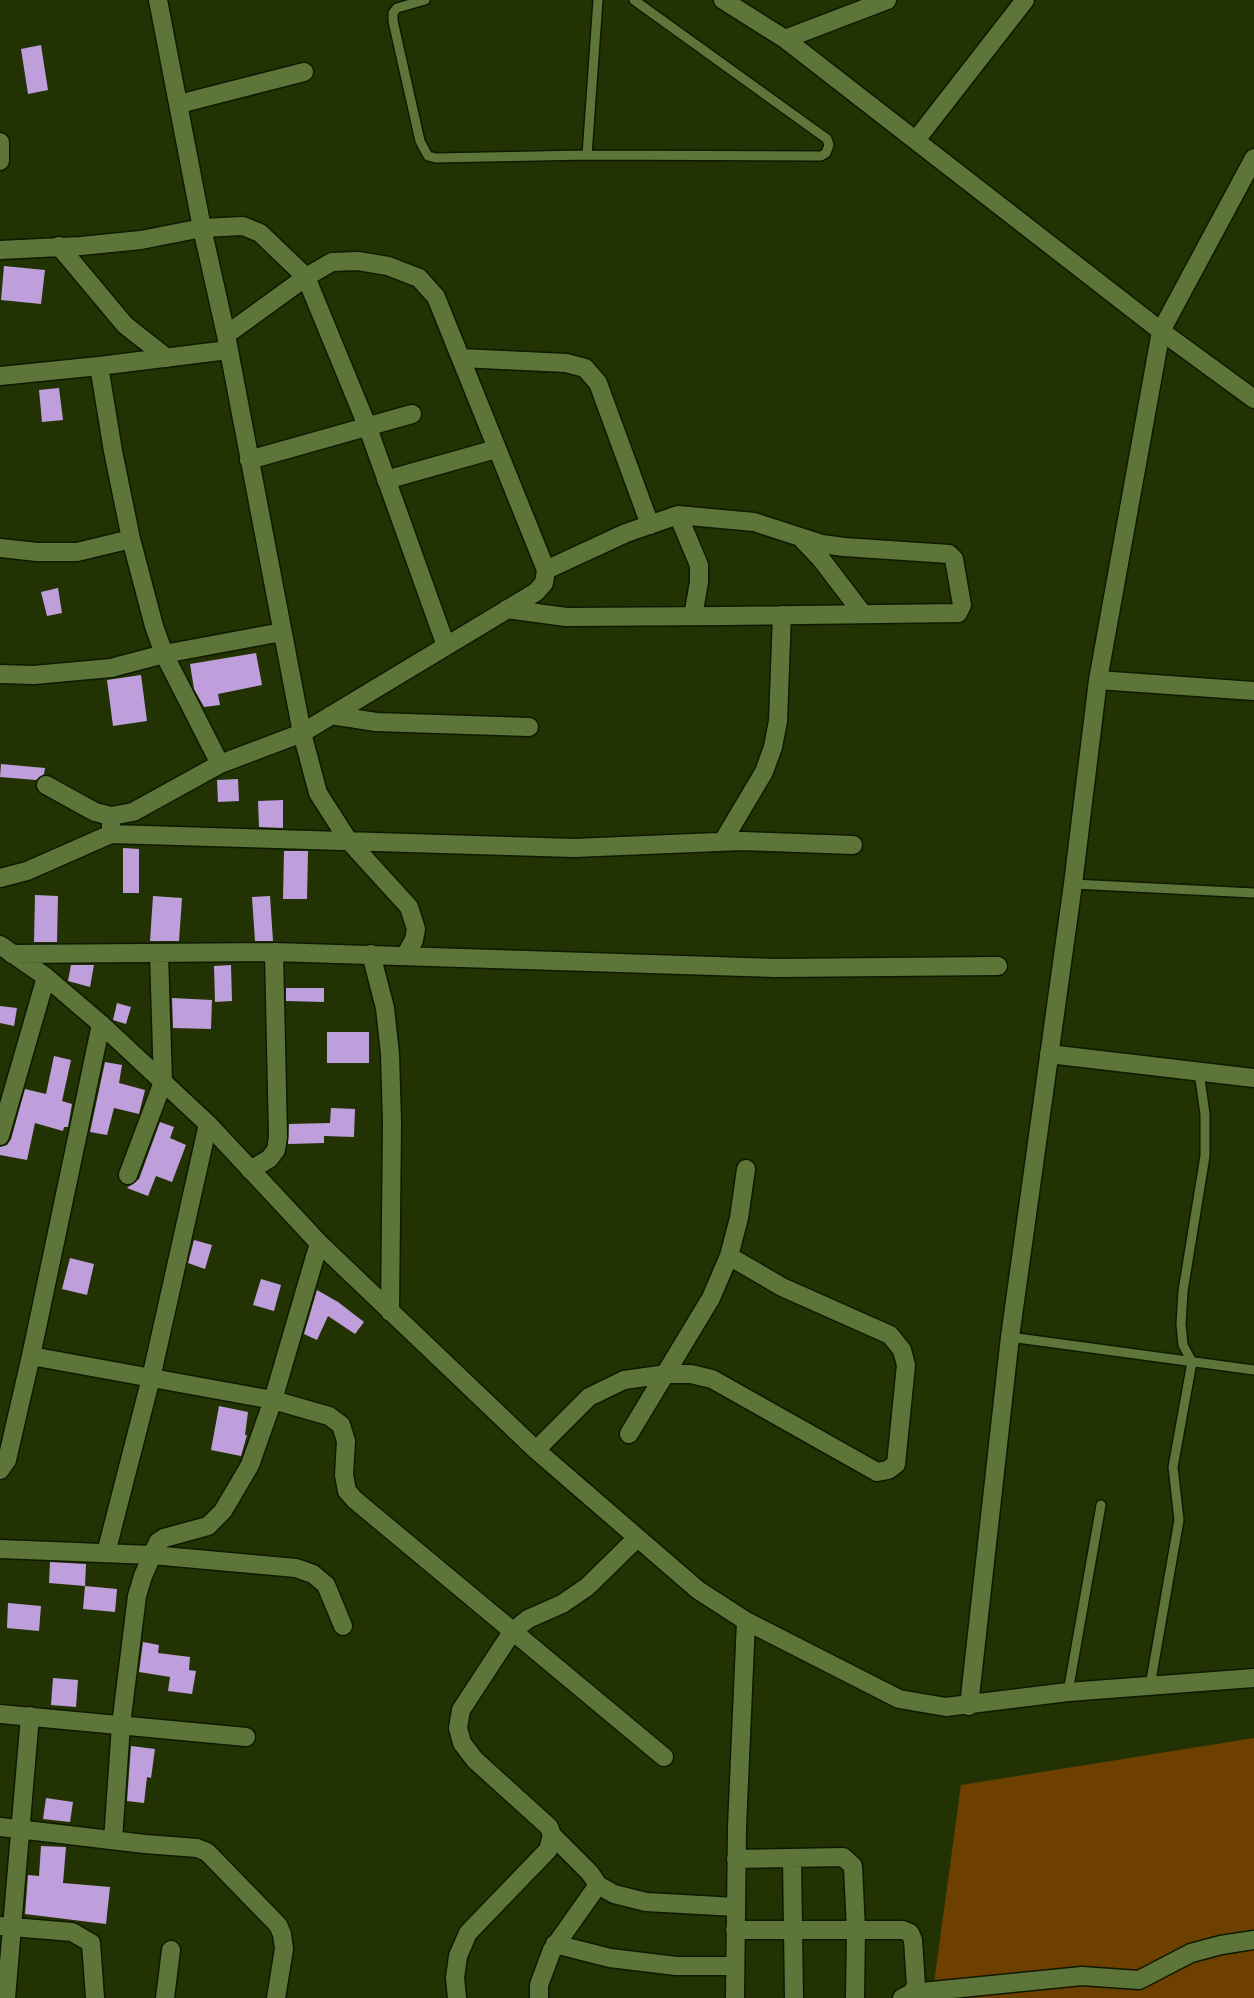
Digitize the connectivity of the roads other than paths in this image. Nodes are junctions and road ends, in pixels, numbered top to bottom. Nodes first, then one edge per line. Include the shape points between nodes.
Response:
1 (158, 0) edge
2 (425, 0) edge
3 (598, 0) edge
4 (634, 0) edge
5 (723, 0) edge
6 (887, 0) edge
7 (1026, 0) edge
8 (785, 38) junction
9 (304, 72) dead end
10 (179, 104) junction
11 (916, 140) junction
12 (0, 142) edge
13 (587, 155) junction
14 (1254, 158) edge
15 (0, 161) edge
16 (202, 228) junction
17 (59, 246) junction
18 (0, 250) edge
19 (306, 277) junction
20 (1161, 331) junction
21 (227, 342) junction
22 (167, 358) junction
23 (461, 358) junction
24 (99, 366) junction
25 (0, 376) edge
26 (1254, 399) edge
27 (412, 414) dead end
28 (368, 428) junction
29 (496, 449) junction
30 (249, 460) junction
31 (386, 481) junction
32 (678, 515) junction
33 (650, 525) junction
34 (798, 535) junction
35 (131, 539) junction
36 (0, 548) edge
37 (546, 570) junction
38 (507, 609) junction
39 (863, 614) junction
40 (782, 615) junction
41 (693, 616) junction
42 (282, 632) junction
43 (446, 646) junction
44 (164, 654) junction
45 (0, 674) edge
46 (1097, 680) junction
47 (1254, 691) edge
48 (331, 715) junction
49 (529, 727) dead end
50 (302, 733) junction
51 (220, 764) junction
52 (46, 785) dead end
53 (111, 816) junction
54 (111, 834) junction
55 (348, 840) junction
56 (723, 841) junction
57 (853, 845) dead end
58 (0, 878) edge
59 (1073, 884) junction
60 (1254, 893) edge
61 (6, 949) edge
62 (274, 952) junction
63 (159, 954) junction
64 (371, 954) junction
65 (405, 956) junction
66 (998, 966) dead end
67 (46, 978) junction
68 (101, 1024) junction
69 (1049, 1054) junction
70 (1199, 1072) junction
71 (1254, 1078) edge
72 (163, 1082) junction
73 (208, 1124) junction
74 (0, 1136) edge
75 (746, 1169) dead end
76 (250, 1170) junction
77 (128, 1175) dead end
78 (319, 1243) junction
79 (729, 1256) junction
80 (390, 1312) junction
81 (1010, 1337) junction
82 (31, 1356) junction
83 (1192, 1362) junction
84 (1254, 1370) edge
85 (667, 1374) junction
86 (151, 1378) junction
87 (273, 1401) junction
88 (629, 1434) dead end
89 (536, 1450) junction
90 (0, 1470) edge
91 (1101, 1504) dead end
92 (637, 1538) junction
93 (0, 1549) edge
94 (106, 1553) junction
95 (152, 1556) junction
96 (746, 1621) junction
97 (343, 1626) dead end
98 (512, 1632) junction
99 (1254, 1678) edge
100 (1149, 1688) junction
101 (1068, 1692) junction
102 (969, 1706) junction
103 (0, 1714) edge
104 (30, 1716) junction
105 (121, 1725) junction
106 (246, 1737) dead end
107 (664, 1757) dead end
108 (0, 1827) edge
109 (21, 1828) junction
110 (552, 1835) junction
111 (113, 1840) junction
112 (792, 1858) junction
113 (736, 1859) junction
114 (598, 1885) junction
115 (736, 1907) junction
116 (6, 1927) edge
117 (735, 1930) junction
118 (794, 1930) junction
119 (856, 1930) junction
120 (1254, 1940) edge
121 (555, 1944) junction
122 (171, 1950) dead end
123 (735, 1966) junction
124 (906, 1996) edge
125 (6, 1998) edge
126 (95, 1998) edge
127 (165, 1998) edge
128 (276, 1998) edge
129 (457, 1998) edge
130 (539, 1998) edge
131 (735, 1998) edge
132 (794, 1998) edge
133 (855, 1998) edge

1 - 10 street
2 - 13 lane via 393,13 420,141 428,156
3 - 13 lane
4 - 13 lane via 827,139 827,152 821,156
5 - 8 street
6 - 8 street
7 - 11 street
8 - 11 street
9 - 10 street
10 - 16 street
11 - 20 street
12 - 15 street
14 - 20 street
16 - 17 street via 141,240
16 - 19 street via 243,226 260,233
16 - 21 street
17 - 18 street
17 - 22 street via 125,325
19 - 21 street
19 - 23 street via 332,262 358,261 419,278 436,297
19 - 28 street
20 - 26 street
20 - 46 street
21 - 22 street
21 - 30 street
22 - 24 street
23 - 29 street
23 - 33 street via 585,368 598,383
24 - 25 street
24 - 35 street
27 - 28 street
28 - 30 street
28 - 31 street
29 - 31 street
29 - 37 street
30 - 42 street
31 - 43 street
32 - 33 street
32 - 34 street via 754,522
32 - 41 street via 699,565
33 - 37 street
34 - 39 street
34 - 39 street via 822,544 949,554 954,559 962,597 958,613
35 - 36 street via 77,551
35 - 44 street
37 - 38 street via 544,583 536,592
38 - 41 street via 566,617
38 - 43 street
39 - 40 street
40 - 41 street
40 - 56 street via 773,747 764,772
42 - 44 street
42 - 50 street
43 - 48 street
44 - 45 street via 111,668
44 - 51 street
46 - 47 street
46 - 59 street
48 - 49 street via 376,722
48 - 50 street
50 - 51 street
50 - 55 street via 318,793
51 - 53 street via 133,812
52 - 53 street
53 - 54 street
54 - 55 street
54 - 58 street
55 - 56 street via 574,848
55 - 65 street via 409,907 416,929
56 - 57 street
59 - 60 lane
59 - 69 street
61 - 63 street
61 - 67 street
62 - 63 street
62 - 64 street
62 - 76 street via 278,1138 269,1159
63 - 72 street
64 - 65 street
64 - 80 street via 385,1008 390,1054
65 - 66 street via 776,968
67 - 68 street
67 - 74 street
68 - 72 street
68 - 82 street
69 - 70 street
69 - 81 street
70 - 71 street
70 - 83 lane via 1205,1156 1181,1324 1183,1345
72 - 73 street
72 - 77 street
73 - 76 street
73 - 86 street
75 - 79 street
76 - 78 street
78 - 80 street
78 - 87 street
79 - 85 street via 712,1298
79 - 85 street via 782,1287 890,1335 902,1350 906,1365 896,1464 877,1472 712,1379
80 - 89 street
81 - 83 lane
81 - 102 street
82 - 86 street
82 - 90 street via 7,1460
83 - 84 lane
83 - 100 lane via 1173,1467 1179,1520
85 - 88 street
85 - 89 street via 624,1380 589,1396
86 - 87 street
86 - 94 street
87 - 95 street via 250,1465 223,1511 208,1526 164,1538
87 - 98 street via 328,1416 341,1426 346,1441 344,1475 355,1500
89 - 92 street
91 - 101 lane
92 - 96 street via 698,1590
92 - 98 street via 587,1587
93 - 94 street
94 - 95 street
95 - 97 street via 296,1568 313,1574 326,1584
95 - 105 street via 137,1597
96 - 102 street via 899,1699
96 - 113 street
98 - 107 street
98 - 110 street via 461,1710 458,1728 462,1743 475,1760 549,1827
99 - 100 street
100 - 101 street
101 - 102 street
103 - 104 street
104 - 105 street
104 - 109 street
105 - 106 street
105 - 111 street
108 - 109 street
109 - 111 street
109 - 116 street
110 - 114 street
110 - 129 street via 548,1850 468,1933 458,1956
111 - 128 street via 197,1848 220,1863 282,1934
112 - 113 street
112 - 118 street
112 - 119 street via 849,1860
113 - 115 street
114 - 115 street via 646,1902
114 - 121 street
115 - 117 street
116 - 125 street
116 - 126 street via 72,1932 91,1943
117 - 118 street
117 - 123 street
118 - 119 street
118 - 132 street
119 - 124 street via 910,1933 916,1986
119 - 133 street
120 - 124 street via 1191,1953 1139,1980 1082,1976
121 - 123 street via 610,1958 676,1966
121 - 130 street
122 - 127 street
123 - 131 street

